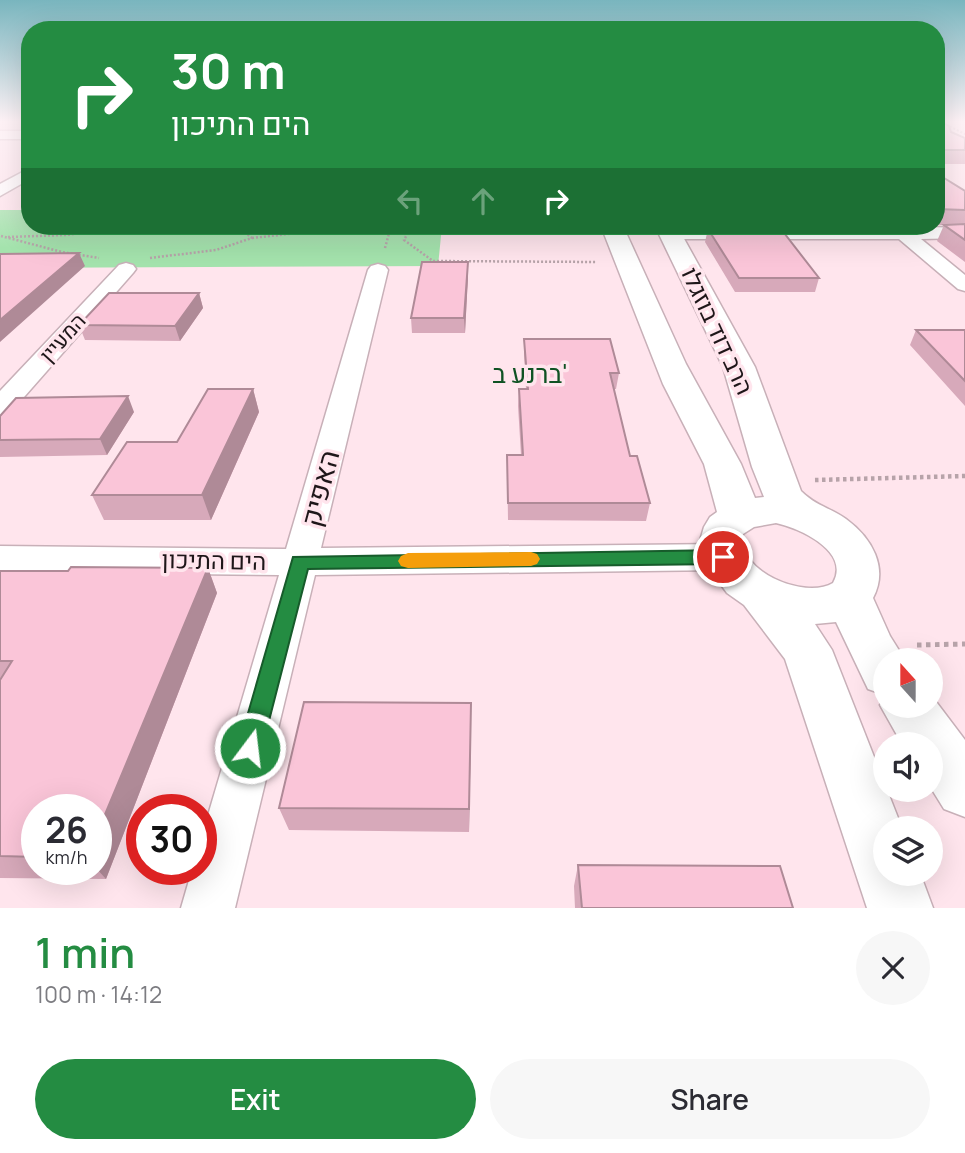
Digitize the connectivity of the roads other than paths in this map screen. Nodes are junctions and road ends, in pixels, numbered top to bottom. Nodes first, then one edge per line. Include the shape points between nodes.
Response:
1 (21, 178) edge
2 (0, 191) edge
3 (945, 232) edge
4 (965, 233) edge
5 (616, 235) edge
6 (671, 235) edge
7 (905, 235) edge
8 (126, 270) dead end
9 (378, 270) dead end
10 (965, 285) edge
11 (0, 407) edge
12 (798, 513) junction
13 (738, 515) junction
14 (723, 557) junction
15 (0, 559) edge
16 (300, 562) junction
17 (762, 595) junction
18 (849, 596) junction
19 (873, 651) edge
20 (916, 718) edge
21 (965, 788) edge
22 (873, 831) edge
23 (892, 886) edge
24 (208, 908) edge
25 (900, 908) edge

1 - 2 street
3 - 4 street
5 - 13 street via 679,385 729,476
6 - 12 street, הרב דוד בוזגלו via 739,367 783,497
7 - 10 street
8 - 11 street, המעיין
9 - 16 street, האפיק
12 - 13 street via 776,509
12 - 18 street via 839,535 852,550 860,567 859,583
13 - 14 street via 720,536
14 - 16 street, הים התיכון
14 - 17 street via 743,582
15 - 16 street, הים התיכון
16 - 24 street, האפיק
17 - 18 street via 810,608 832,605
17 - 22 street via 807,650
18 - 19 street
20 - 21 street
23 - 25 street

